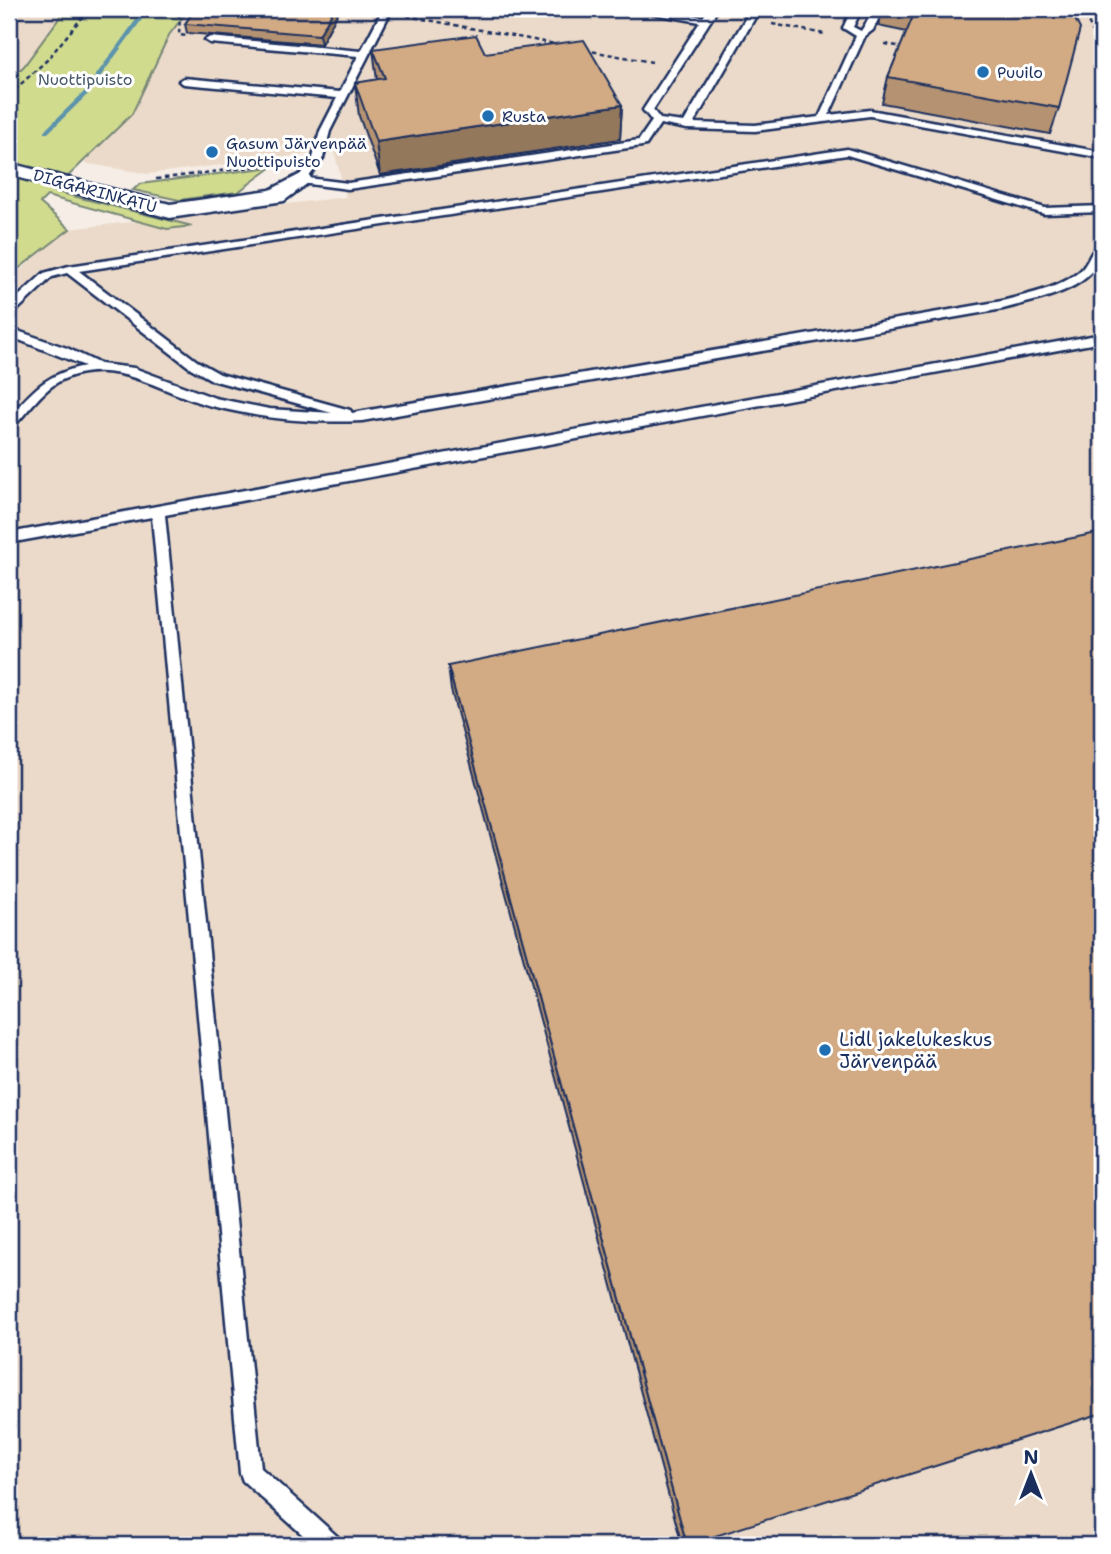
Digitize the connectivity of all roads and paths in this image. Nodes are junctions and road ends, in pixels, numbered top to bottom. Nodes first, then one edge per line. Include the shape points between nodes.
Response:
1 (89, 9) edge
2 (642, 9) edge
3 (713, 9) edge
4 (755, 9) edge
5 (857, 9) edge
6 (879, 9) edge
7 (1081, 9) edge
8 (386, 10) edge
9 (706, 20) junction
10 (748, 20) junction
11 (860, 37) junction
12 (210, 40) dead end
13 (570, 47) edge
14 (905, 47) edge
15 (583, 49) edge
16 (363, 54) junction
17 (1102, 58) edge
18 (677, 67) junction
19 (184, 80) dead end
20 (9, 95) edge
21 (342, 95) junction
22 (823, 118) junction
23 (657, 121) junction
24 (687, 126) junction
25 (1102, 155) edge
26 (318, 158) junction
27 (9, 169) edge
28 (156, 179) dead end
29 (301, 180) junction
30 (1102, 209) edge
31 (1102, 246) edge
32 (69, 268) junction
33 (9, 311) edge
34 (9, 332) edge
35 (1102, 338) edge
36 (95, 366) junction
37 (362, 416) junction
38 (9, 424) edge
39 (158, 511) junction
40 (9, 538) edge
41 (330, 1545) edge

1 - 20 path via 47,60
2 - 9 lane
3 - 9 lane
4 - 10 lane
5 - 11 lane via 848,28
6 - 11 lane via 869,30
7 - 17 path
8 - 13 path
8 - 16 lane
9 - 18 lane
10 - 11 path
10 - 24 lane
11 - 14 path
11 - 22 lane
12 - 16 lane
15 - 18 path
16 - 21 lane
18 - 23 lane via 648,110
19 - 21 lane
21 - 26 lane
22 - 24 lane via 755,128
22 - 25 lane via 870,113
23 - 24 lane
23 - 29 lane via 642,143 348,186
26 - 28 path
26 - 29 lane
27 - 29 street, DIGGARINKATU via 170,211 268,198
30 - 32 lane via 1044,211 847,152
31 - 37 lane via 1091,268 1074,280 1003,305
32 - 33 lane via 48,275
32 - 37 lane via 193,365 216,377
34 - 36 lane
35 - 39 lane
36 - 37 lane via 124,369 209,401 290,418
36 - 38 lane via 55,378
39 - 40 lane
39 - 41 lane via 251,1473

